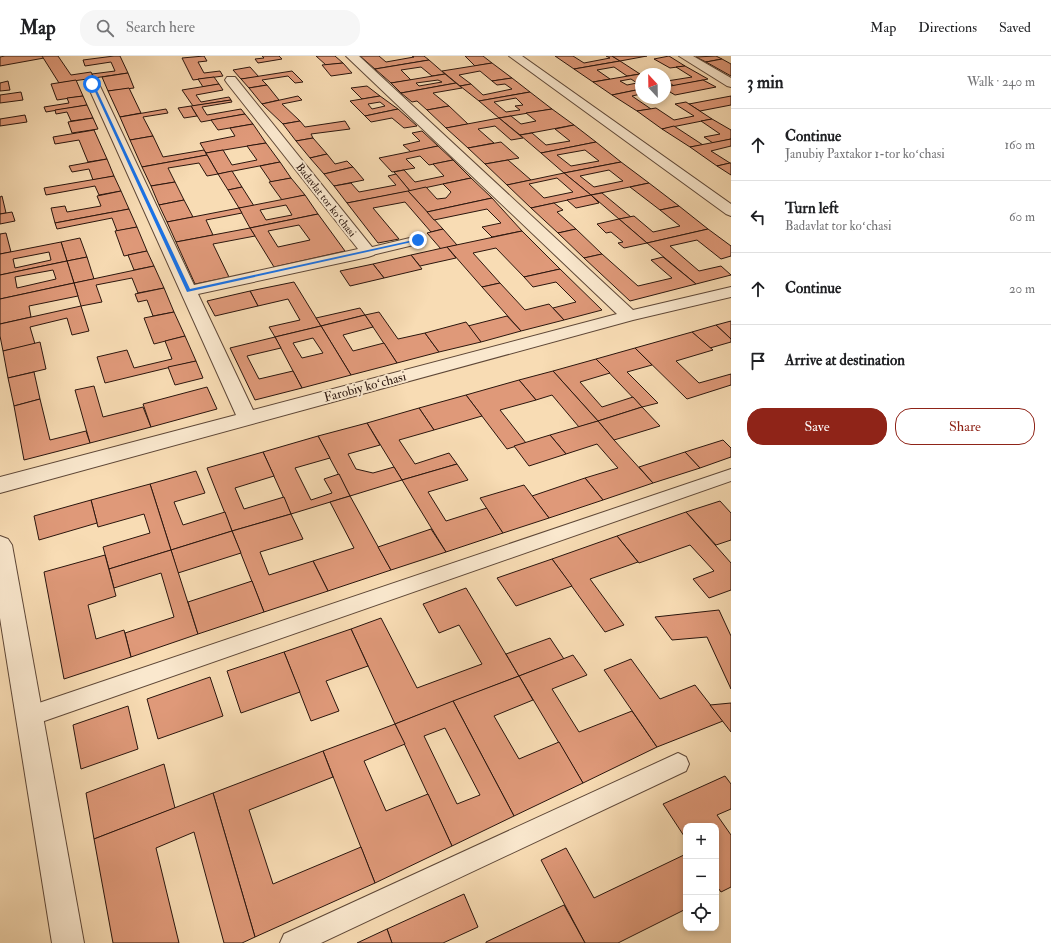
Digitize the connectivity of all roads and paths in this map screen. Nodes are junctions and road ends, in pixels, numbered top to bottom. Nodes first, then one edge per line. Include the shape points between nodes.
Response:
1 (352, 56) edge
2 (515, 56) edge
3 (685, 56) edge
4 (231, 80) dead end
5 (731, 83) edge
6 (92, 84) dead end
7 (731, 211) edge
8 (418, 240) dead end
9 (368, 252) junction
10 (188, 291) junction
11 (731, 292) edge
12 (629, 316) junction
13 (247, 418) junction
14 (731, 475) edge
15 (0, 485) edge
16 (0, 545) edge
17 (30, 716) junction
18 (678, 764) dead end
19 (68, 943) edge
20 (293, 943) edge

1 - 12 street
2 - 7 street
3 - 5 street
4 - 9 street, Badavlat tor koʻchasi
6 - 10 street
8 - 9 lane
9 - 10 street, Badavlat tor koʻchasi
10 - 13 street
11 - 12 street, Farobiy koʻchasi
12 - 13 street, Farobiy koʻchasi
13 - 15 street, Farobiy koʻchasi
14 - 17 lane
16 - 17 street
17 - 19 street
18 - 20 lane

